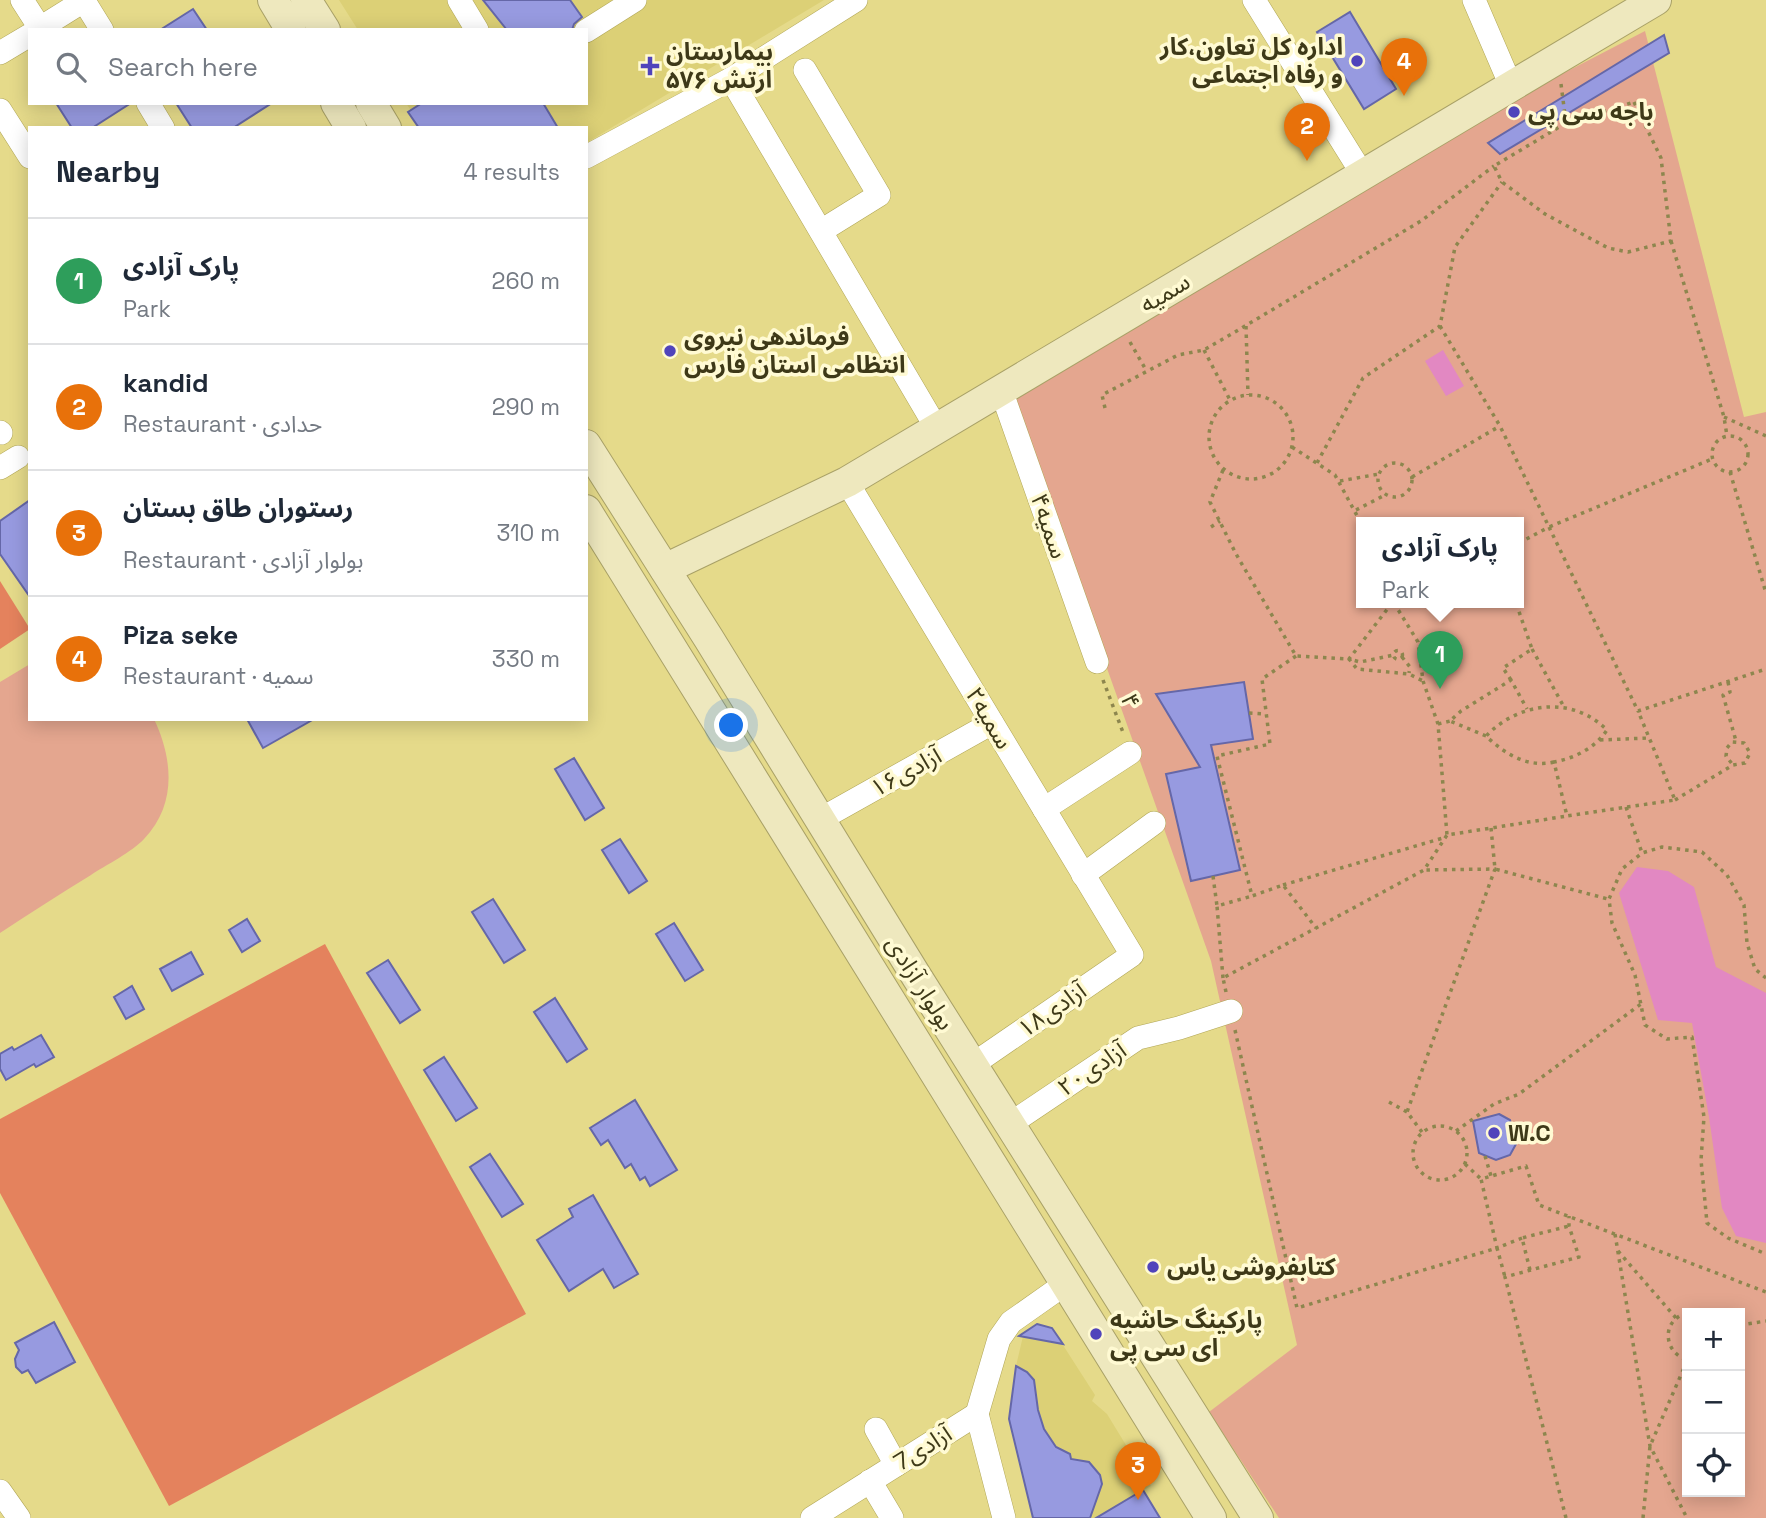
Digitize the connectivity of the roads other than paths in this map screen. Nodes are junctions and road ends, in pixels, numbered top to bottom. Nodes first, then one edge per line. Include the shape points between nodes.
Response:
1 (22, 0) edge
2 (84, 0) edge
3 (273, 0) edge
4 (306, 0) edge
5 (459, 0) edge
6 (635, 0) edge
7 (856, 0) edge
8 (1254, 0) edge
9 (1474, 0) edge
10 (1656, 0) edge
11 (35, 28) edge
12 (41, 28) edge
13 (101, 28) edge
14 (290, 28) edge
15 (324, 28) edge
16 (476, 28) edge
17 (588, 30) edge
18 (28, 36) edge
19 (0, 53) edge
20 (806, 70) dead end
21 (731, 79) junction
22 (1511, 86) junction
23 (149, 105) edge
24 (337, 105) edge
25 (372, 105) edge
26 (0, 110) edge
27 (162, 126) edge
28 (350, 126) edge
29 (385, 126) edge
30 (28, 154) edge
31 (588, 156) edge
32 (1363, 175) junction
33 (821, 231) junction
34 (1001, 390) junction
35 (937, 429) junction
36 (588, 448) edge
37 (847, 481) junction
38 (588, 513) edge
39 (665, 569) junction
40 (1097, 662) road end
41 (992, 723) junction
42 (1130, 753) road end
43 (801, 789) junction
44 (768, 807) junction
45 (1044, 809) junction
46 (819, 820) junction
47 (1154, 823) dead end
48 (1083, 875) junction
49 (1132, 955) joint
50 (1231, 1011) road end
51 (972, 1065) junction
52 (1010, 1124) junction
53 (1065, 1284) junction
54 (977, 1414) junction
55 (876, 1429) dead end
56 (896, 1465) junction
57 (870, 1482) junction
58 (0, 1490) edge
59 (19, 1518) edge
60 (812, 1518) edge
61 (892, 1518) edge
62 (1004, 1518) edge
63 (1211, 1518) edge
64 (1258, 1518) edge

1 - 11 street
2 - 12 street
2 - 13 street
3 - 14 main road
4 - 15 main road
5 - 16 street
6 - 17 street
7 - 21 street
8 - 32 street
9 - 22 street
10 - 22 main road, سمیه via 1556,69
18 - 19 street
20 - 33 street via 879,195
21 - 31 street
21 - 33 street
22 - 32 main road, سمیه
23 - 27 street
24 - 28 main road
25 - 29 main road
26 - 30 street
32 - 34 main road, سمیه
33 - 35 street
34 - 35 main road, سمیه
34 - 40 street, سمیه۴
35 - 37 main road, سمیه
36 - 39 main road, بولوار آزادی
37 - 39 main road, سمیه
37 - 41 street, ۲سمیه
38 - 44 main road, بولوار آزادی
39 - 43 main road, بولوار آزادی
41 - 45 street, ۲سمیه
41 - 46 street, آزادی۱۶
42 - 45 street
43 - 44 main road
43 - 46 main road, بولوار آزادی
44 - 53 main road, بولوار آزادی
45 - 48 street, ۲سمیه
46 - 51 main road, بولوار آزادی
47 - 48 street
48 - 49 street, ۲سمیه
49 - 51 street, آزادی۱۸
50 - 52 street, آزادی۲۰ via 1138,1038
51 - 52 main road, بولوار آزادی
52 - 64 main road, بولوار آزادی
53 - 54 street via 1005,1330
53 - 63 main road, بولوار آزادی
54 - 56 street, 7آزادی
54 - 62 street
55 - 56 street
56 - 57 street, 7آزادی
57 - 60 street, 7آزادی
57 - 61 street
58 - 59 street

